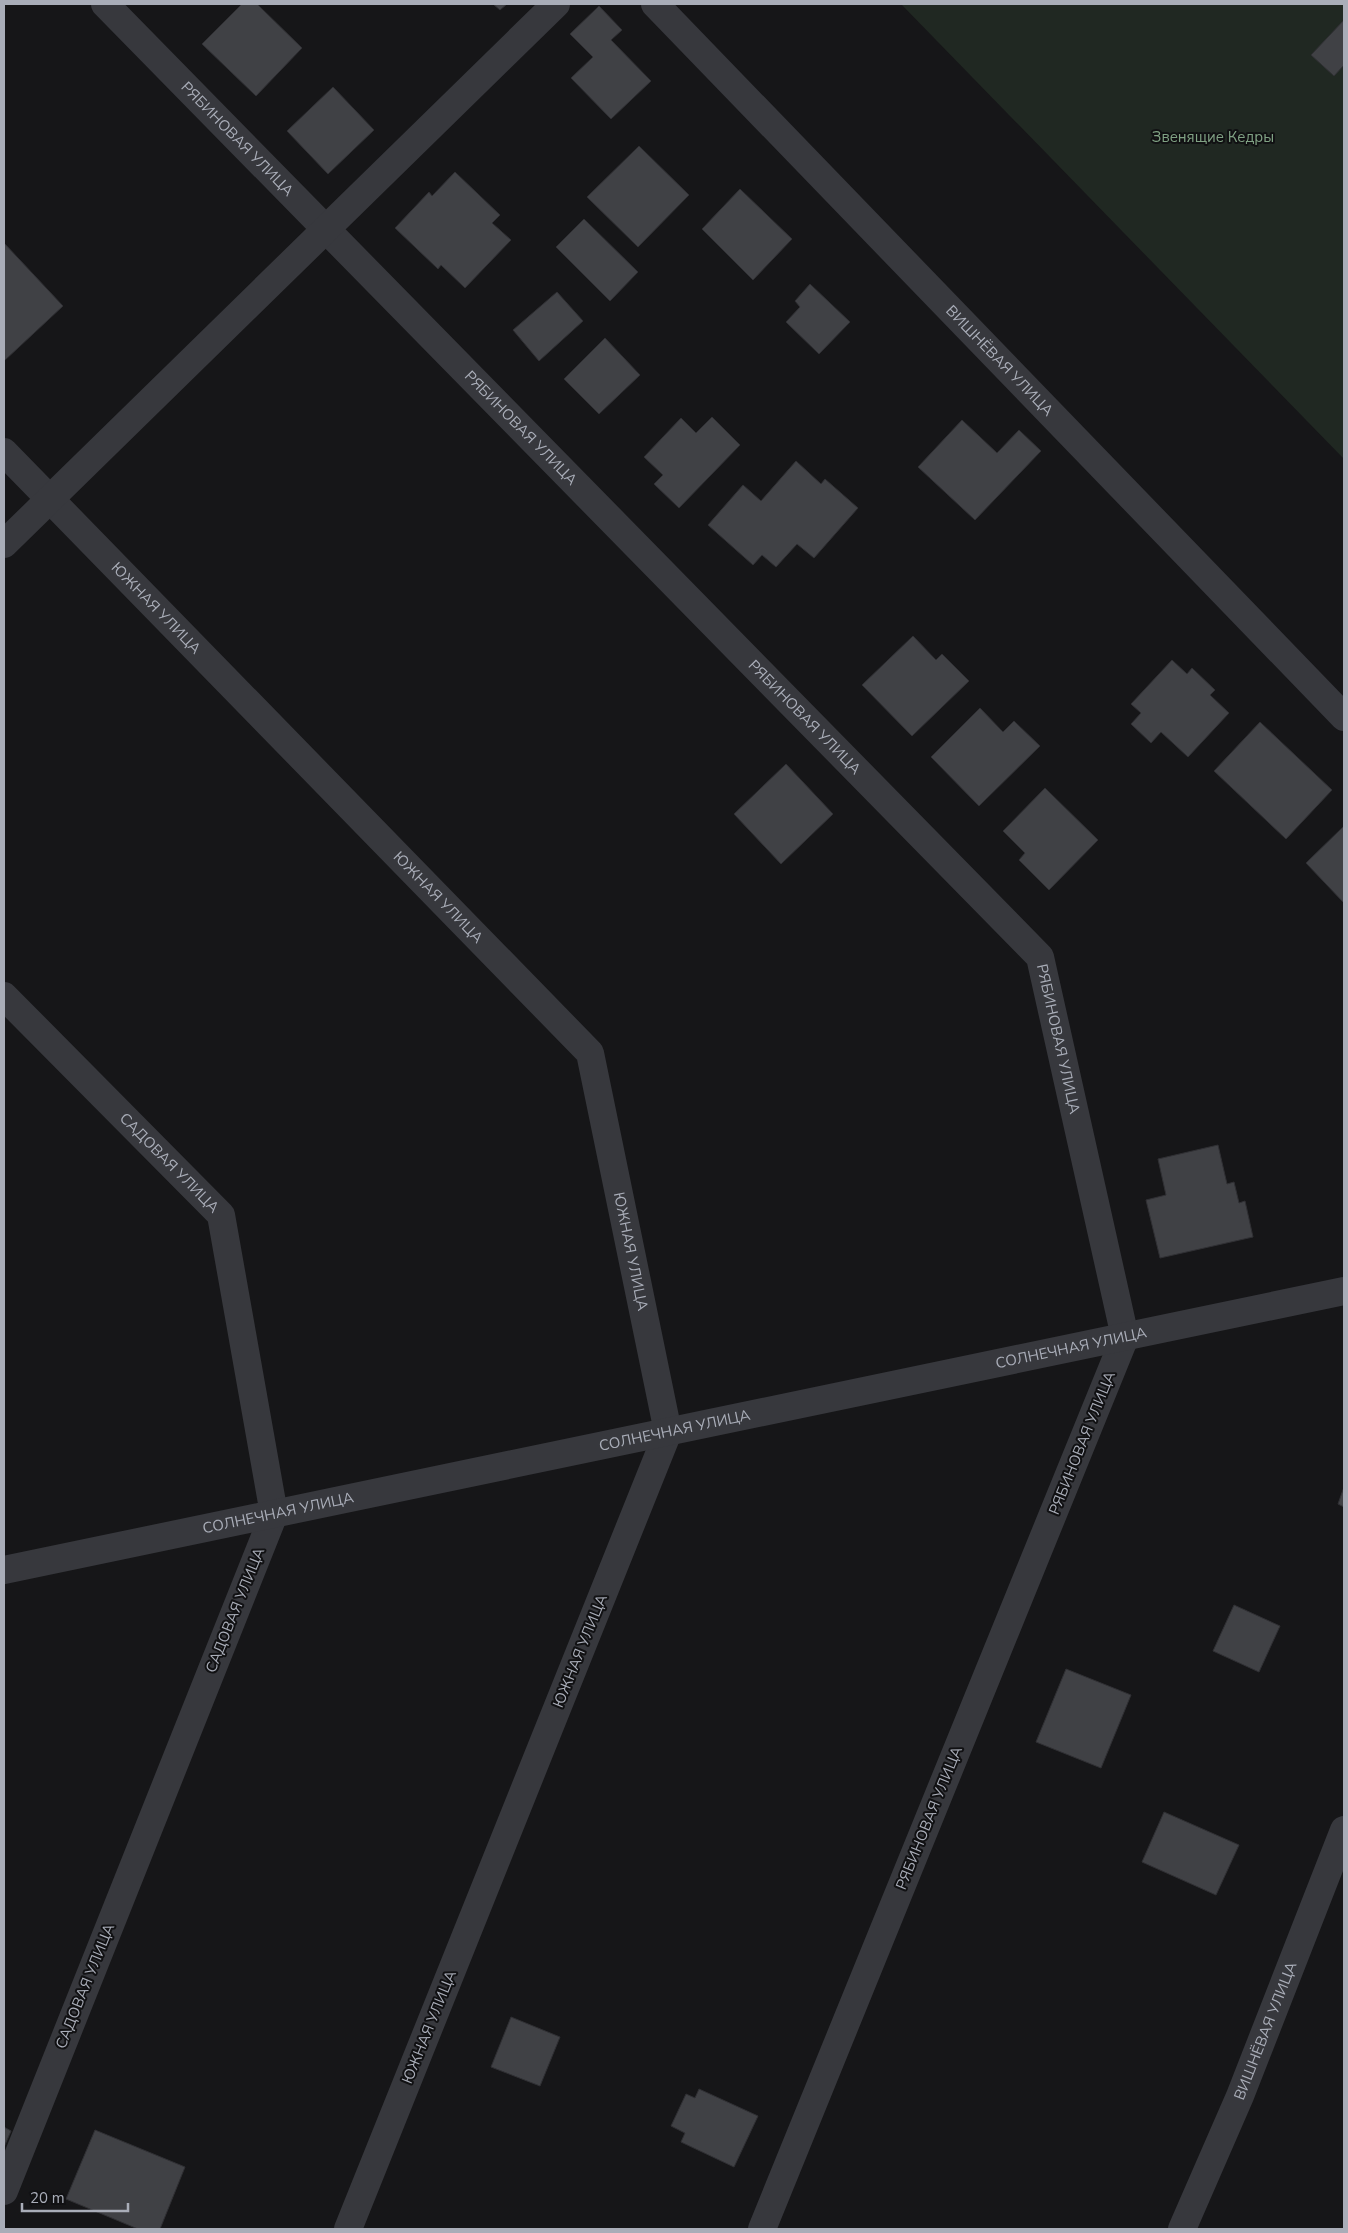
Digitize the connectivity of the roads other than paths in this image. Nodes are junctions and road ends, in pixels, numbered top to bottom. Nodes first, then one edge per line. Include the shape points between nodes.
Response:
1 (105, 4) edge
2 (556, 4) edge
3 (655, 4) edge
4 (326, 229) junction
5 (4, 452) edge
6 (50, 499) junction
7 (4, 544) edge
8 (1344, 717) edge
9 (4, 996) edge
10 (1344, 1291) edge
11 (1125, 1337) junction
12 (668, 1432) junction
13 (274, 1514) junction
14 (4, 1570) edge
15 (1344, 1830) edge
16 (4, 2191) edge
17 (348, 2229) edge
18 (762, 2229) edge
19 (1182, 2229) edge

1 - 4 street, РЯБИНОВАЯ УЛИЦА
2 - 4 street
3 - 8 street, ВИШНЁВАЯ УЛИЦА
4 - 6 street
4 - 11 street, РЯБИНОВАЯ УЛИЦА via 1040,957
5 - 6 street, ЮЖНАЯ УЛИЦА
6 - 7 street
6 - 12 street, ЮЖНАЯ УЛИЦА via 590,1053
9 - 13 street, САДОВАЯ УЛИЦА via 221,1215
10 - 11 street, СОЛНЕЧНАЯ УЛИЦА
11 - 12 street, СОЛНЕЧНАЯ УЛИЦА
11 - 18 street, РЯБИНОВАЯ УЛИЦА
12 - 13 street, СОЛНЕЧНАЯ УЛИЦА
12 - 17 street, ЮЖНАЯ УЛИЦА
13 - 14 street, СОЛНЕЧНАЯ УЛИЦА
13 - 16 street, САДОВАЯ УЛИЦА
15 - 19 street, ВИШНЁВАЯ УЛИЦА via 1240,2096

